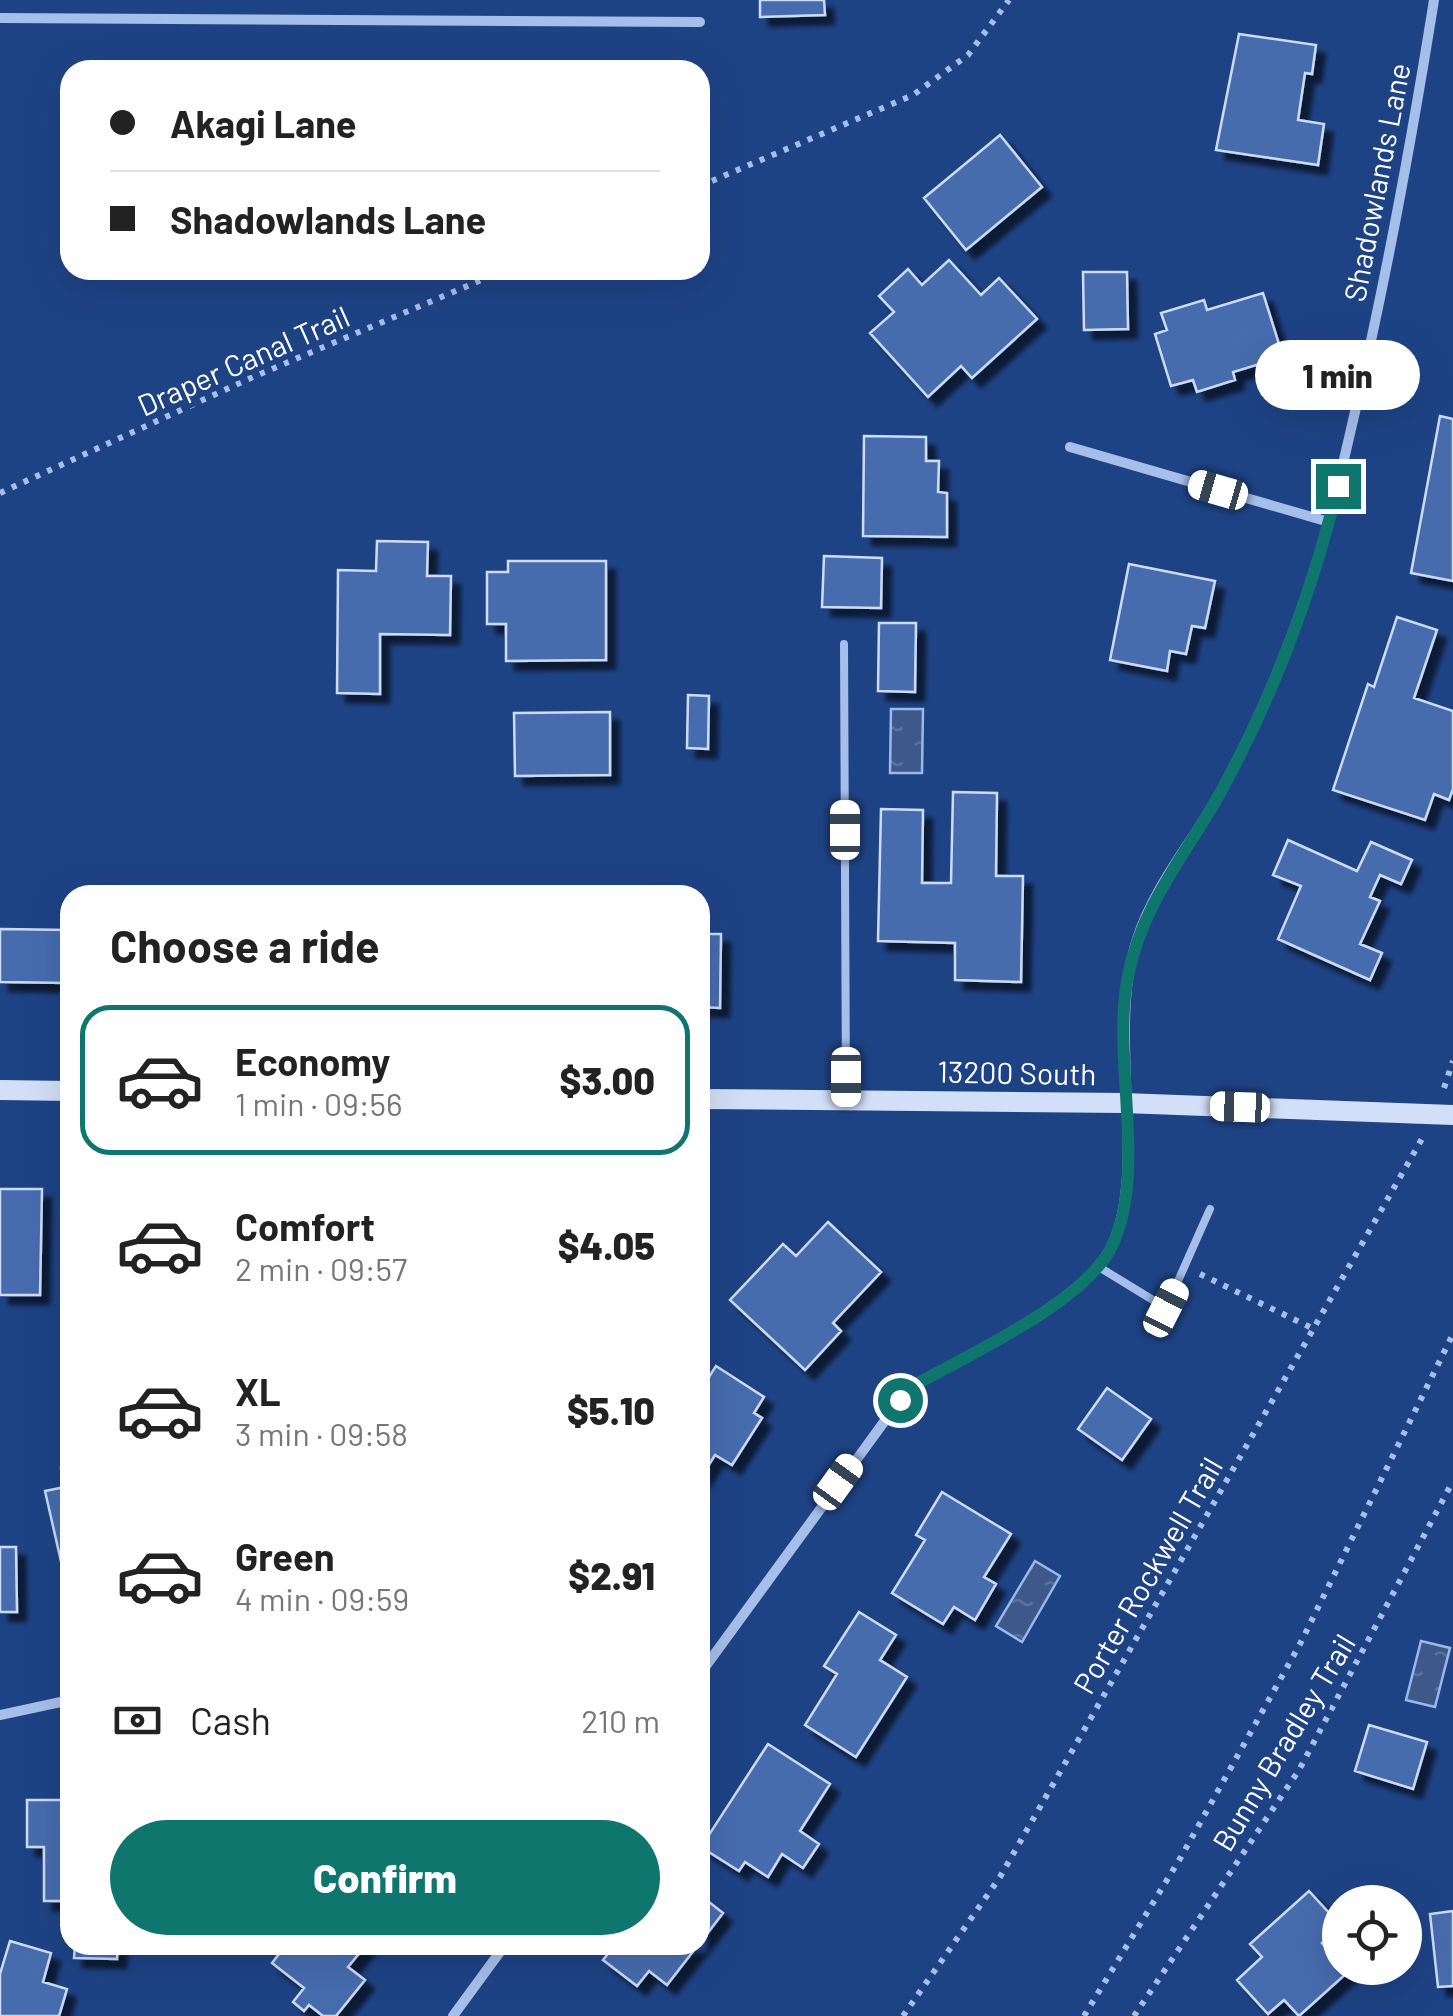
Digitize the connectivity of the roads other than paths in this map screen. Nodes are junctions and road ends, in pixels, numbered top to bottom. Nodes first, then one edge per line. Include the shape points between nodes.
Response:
1 (1434, 0) edge
2 (0, 18) edge
3 (700, 22) dead end
4 (1070, 447) dead end
5 (1329, 522) junction
6 (844, 644) dead end
7 (0, 1090) edge
8 (60, 1091) edge
9 (710, 1099) edge
10 (846, 1100) junction
11 (1124, 1103) junction
12 (1453, 1115) edge
13 (1210, 1208) dead end
14 (1099, 1266) junction
15 (710, 1660) edge
16 (60, 1702) edge
17 (0, 1715) edge
18 (497, 1955) edge
19 (453, 2016) edge

1 - 5 street, Shadowlands Lane via 1402,193
2 - 3 street
4 - 5 street
5 - 11 street, Shadowlands Lane via 1261,713 1151,902 1136,942 1127,981
6 - 10 lane
7 - 8 street
9 - 10 street, 13200 South
10 - 11 street, 13200 South
11 - 12 street, 13200 South
11 - 14 street, Shadowlands Lane via 1124,1198 1112,1246
13 - 14 lane via 1166,1308
14 - 15 street via 1071,1294 900,1400
16 - 17 street
18 - 19 street

